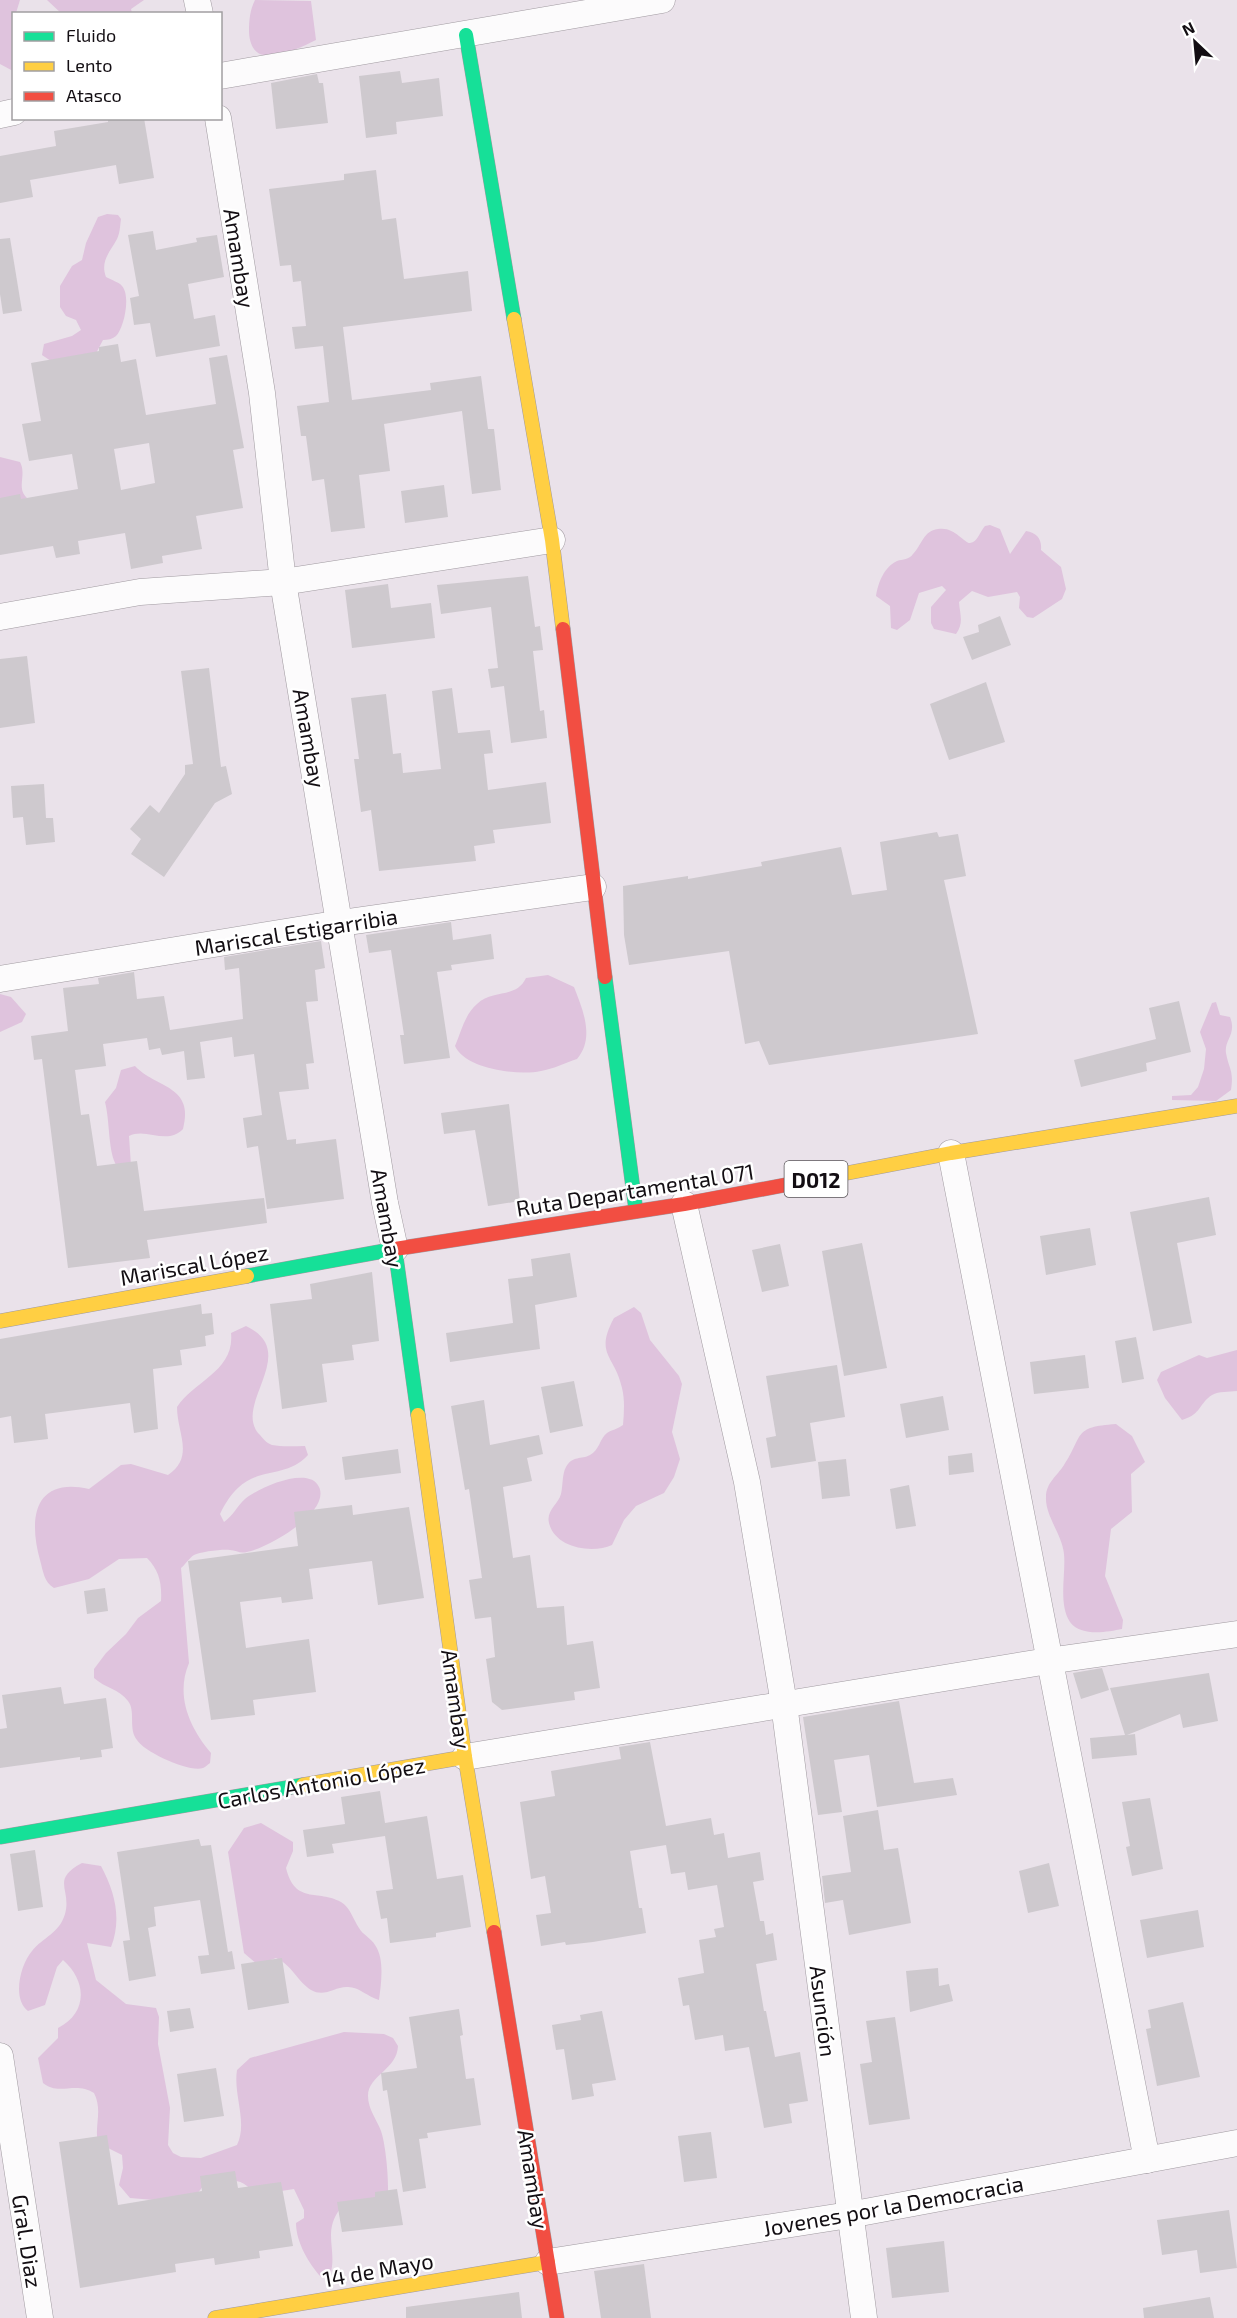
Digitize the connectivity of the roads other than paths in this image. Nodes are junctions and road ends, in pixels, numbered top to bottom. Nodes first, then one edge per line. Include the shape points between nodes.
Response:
1 (662, 0) edge
2 (466, 35) junction
3 (222, 76) edge
4 (218, 120) edge
5 (552, 540) junction
6 (283, 582) junction
7 (0, 617) edge
8 (593, 886) junction
9 (341, 923) junction
10 (0, 979) edge
11 (1237, 1106) edge
12 (951, 1153) junction
13 (684, 1204) junction
14 (636, 1211) junction
15 (395, 1249) junction
16 (0, 1321) edge
17 (1237, 1634) edge
18 (1048, 1661) junction
19 (784, 1704) junction
20 (465, 1757) junction
21 (0, 1837) edge
22 (0, 2056) edge
23 (1237, 2143) edge
24 (1147, 2160) junction
25 (849, 2215) junction
26 (548, 2262) junction
27 (39, 2318) edge
28 (215, 2318) edge
29 (556, 2318) edge
30 (864, 2318) edge

1 - 2 street
2 - 3 street
2 - 5 main road
4 - 6 street, Amambay via 262,393
5 - 6 street
5 - 8 main road
6 - 7 street via 140,592
6 - 9 street, Amambay
8 - 9 street, Mariscal Estigarribia
8 - 14 main road
9 - 10 street, Mariscal Estigarribia
9 - 15 street, Amambay
11 - 12 main road, Ruta Departamental 071 / D012
12 - 13 main road, Ruta Departamental 071 / D012
12 - 18 street
13 - 14 main road, Ruta Departamental 071 / D012
13 - 19 street, Asunción via 747,1482
14 - 15 main road, Ruta Departamental 071 / D012
15 - 16 main road, Mariscal López
15 - 20 main road, Amambay
17 - 18 street, Carlos Antonio López
18 - 19 street, Carlos Antonio López
18 - 24 street
19 - 20 street, Carlos Antonio López
19 - 25 street, Asunción
20 - 21 main road, Carlos Antonio López
20 - 26 main road, Amambay
22 - 27 street, Gral. Diaz
23 - 24 street, Jovenes por la Democracia
24 - 25 street, Jovenes por la Democracia
25 - 26 street, Jovenes por la Democracia
25 - 30 street, Asunción
26 - 28 main road, 14 de Mayo
26 - 29 main road, Amambay

